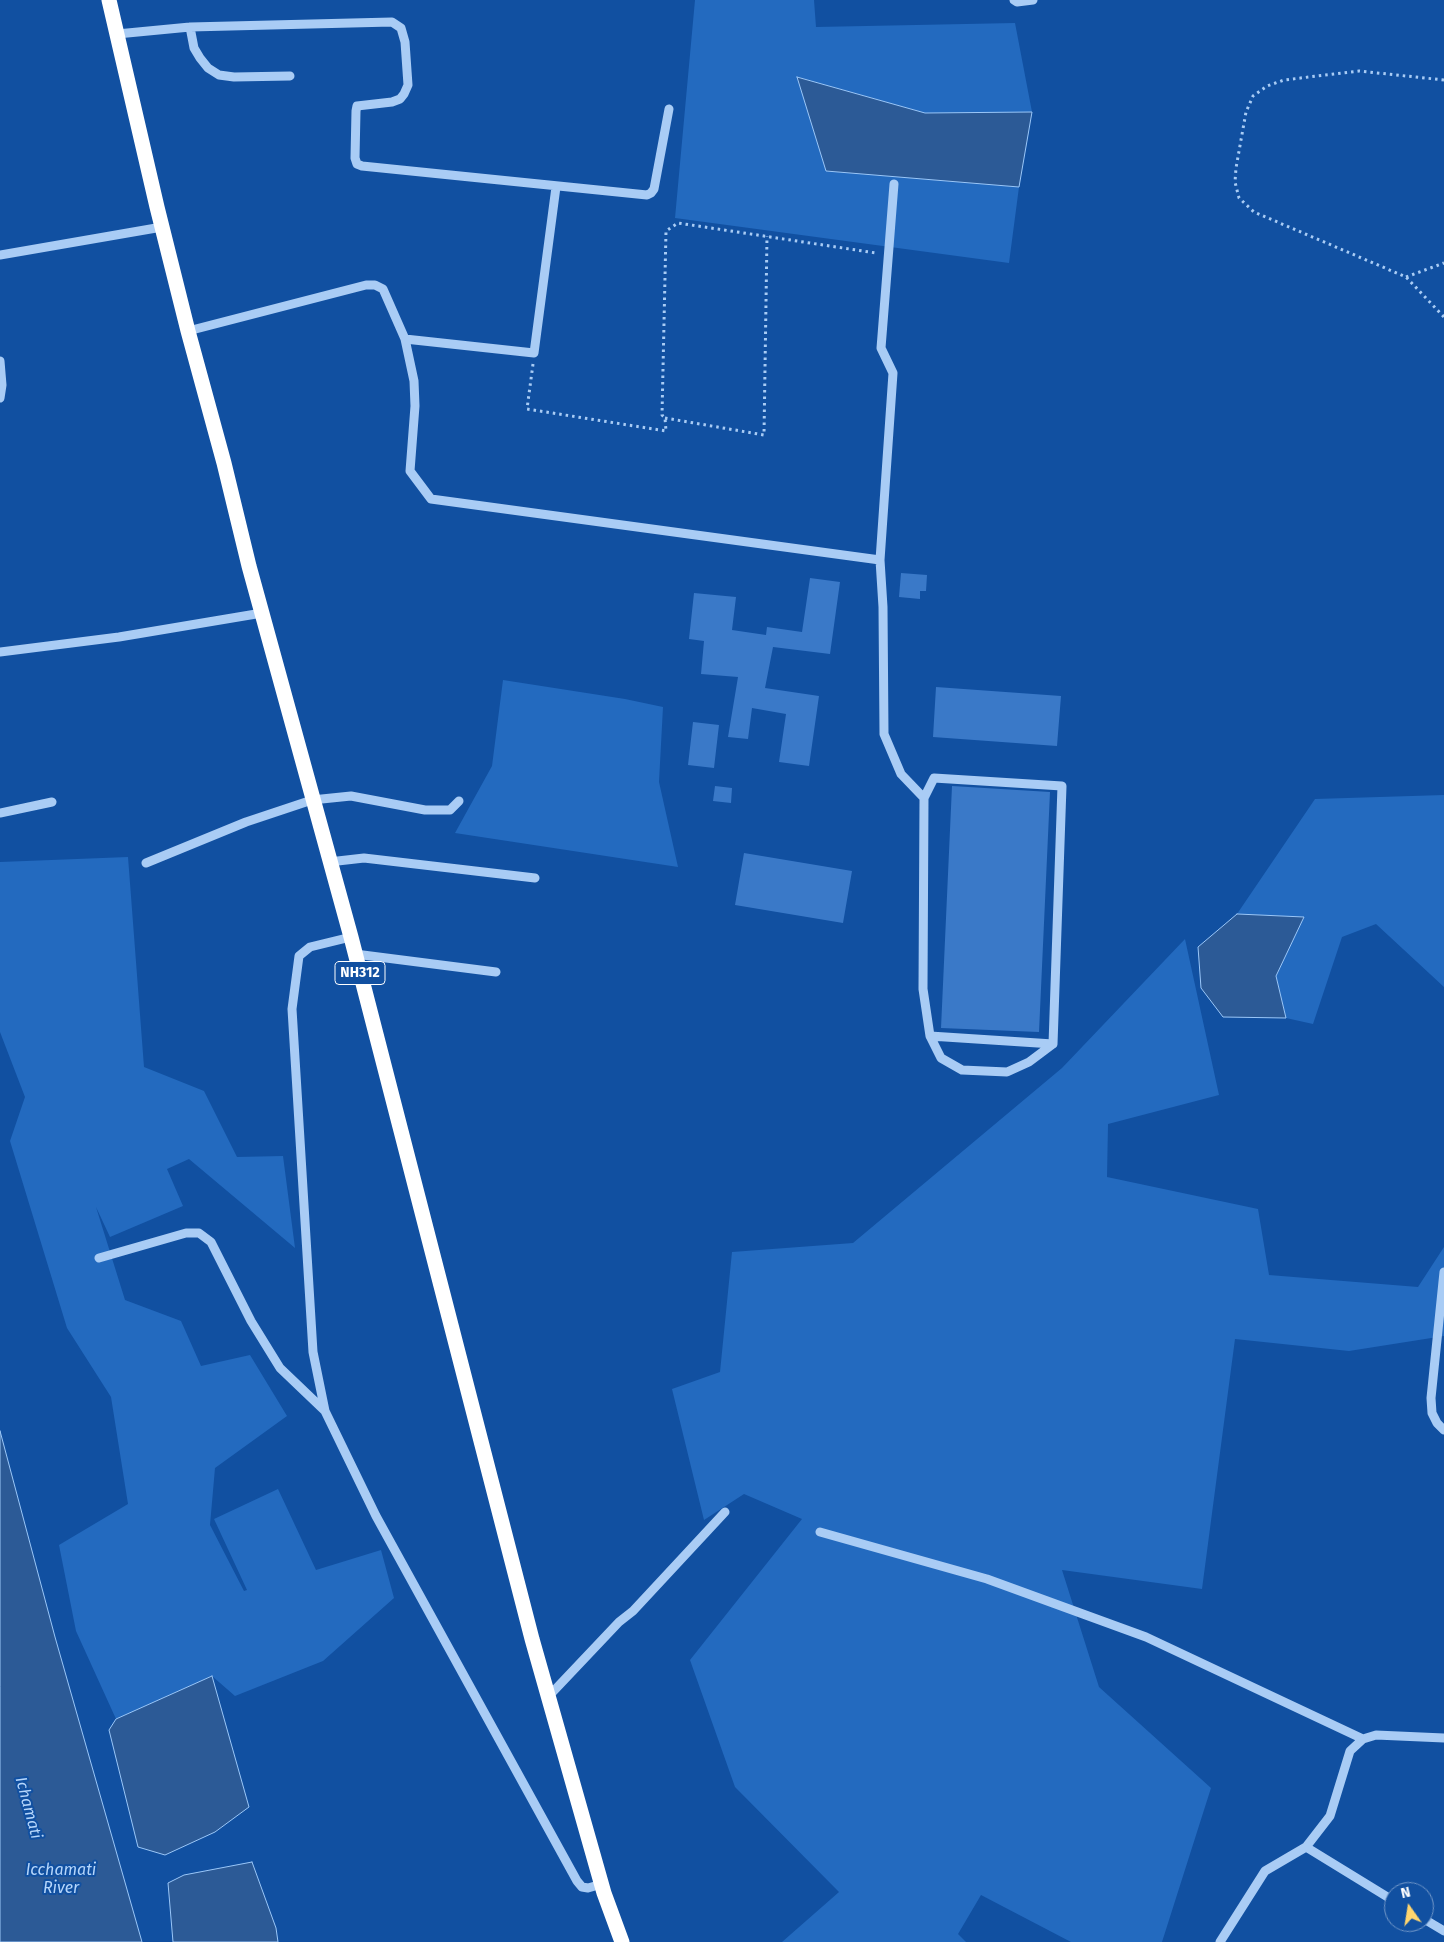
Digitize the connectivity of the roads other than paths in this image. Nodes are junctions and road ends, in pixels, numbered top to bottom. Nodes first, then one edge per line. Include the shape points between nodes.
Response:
1 (109, 0) edge
2 (1014, 0) edge
3 (1033, 0) edge
4 (190, 27) junction
5 (117, 34) junction
6 (290, 76) dead end
7 (669, 109) dead end
8 (894, 184) dead end
9 (556, 187) junction
10 (162, 227) junction
11 (0, 255) edge
12 (188, 331) junction
13 (405, 339) junction
14 (0, 360) edge
15 (0, 398) edge
16 (880, 560) junction
17 (262, 613) junction
18 (0, 652) edge
19 (924, 798) junction
20 (312, 800) junction
21 (459, 801) dead end
22 (52, 802) dead end
23 (0, 813) edge
24 (329, 862) junction
25 (146, 863) dead end
26 (535, 878) dead end
27 (351, 937) junction
28 (355, 954) junction
29 (496, 972) dead end
30 (930, 1036) junction
31 (1053, 1044) junction
32 (99, 1258) dead end
33 (1444, 1272) edge
34 (325, 1411) junction
35 (1444, 1430) edge
36 (725, 1512) dead end
37 (820, 1532) dead end
38 (548, 1696) junction
39 (1444, 1738) edge
40 (1363, 1739) junction
41 (1306, 1847) junction
42 (602, 1884) junction
43 (1384, 1895) edge
44 (622, 1942) edge
45 (1220, 1942) edge

1 - 5 highway, NH312
2 - 3 street
4 - 5 street
4 - 6 street via 194,48 200,58 219,75
4 - 9 street via 392,22 401,28 405,42 408,85 400,99 358,106 357,164
5 - 10 highway, NH312
7 - 9 street via 651,193
8 - 16 street via 881,348 893,373
9 - 13 street via 534,353
10 - 11 street
10 - 12 highway, NH312
12 - 13 street via 375,285 384,289
12 - 17 highway, NH312
13 - 16 street via 414,381 415,406 410,471 431,499
14 - 15 street
16 - 19 street via 884,734 902,774
17 - 18 street via 119,637
17 - 20 highway, NH312
19 - 30 street via 923,989
19 - 31 street via 934,778 1062,786
20 - 21 street via 351,796 433,810 450,810
20 - 24 highway, NH312
20 - 25 street via 246,822
22 - 23 street
24 - 26 street via 364,858
24 - 27 highway, NH312
27 - 28 highway, NH312
27 - 34 street via 310,947 300,956 292,1009 313,1352
28 - 29 street
28 - 38 highway, NH312
30 - 31 street
30 - 31 street via 941,1058 962,1070 1007,1072 1029,1062
32 - 34 street via 186,1233 199,1233 211,1242 251,1321 280,1368
33 - 35 street via 1431,1398 1432,1413
34 - 42 street via 376,1516 577,1881 588,1888
36 - 38 street
37 - 40 street via 987,1579 1146,1637
38 - 42 highway, NH312
39 - 40 street via 1376,1736
40 - 41 street via 1350,1751 1330,1816
41 - 43 street
41 - 45 street via 1265,1871
42 - 44 highway, NH312

